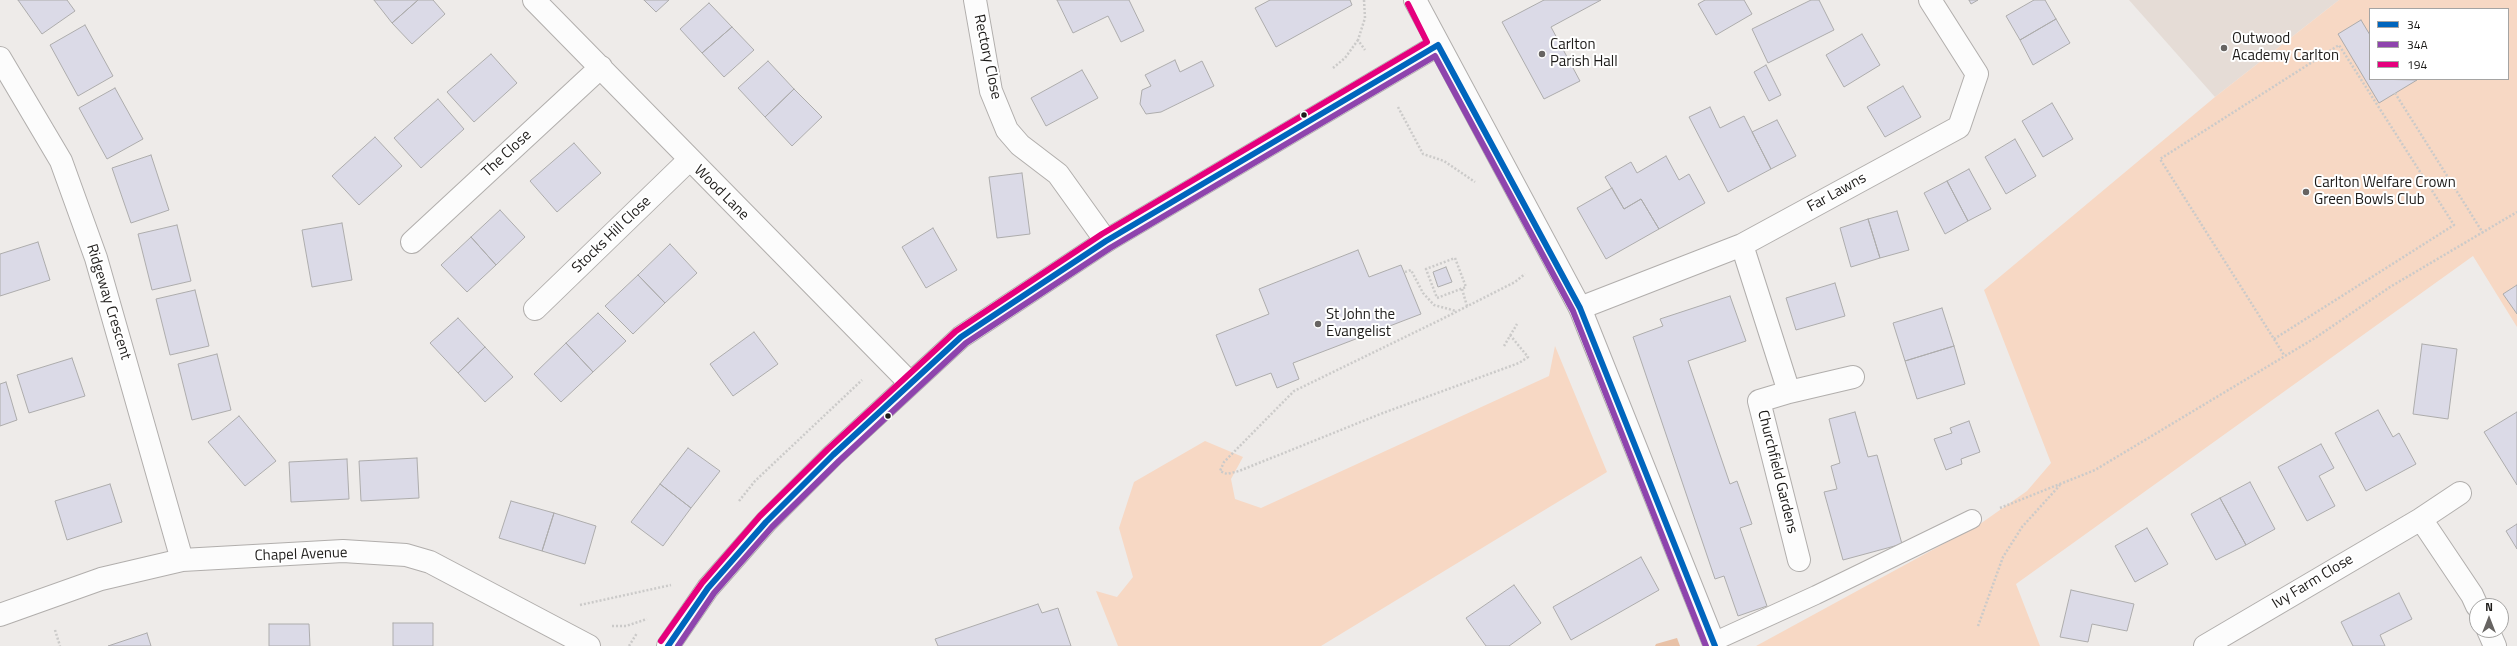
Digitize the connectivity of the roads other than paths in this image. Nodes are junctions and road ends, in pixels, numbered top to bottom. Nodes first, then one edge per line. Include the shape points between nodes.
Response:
1 (534, 0) edge
2 (975, 0) edge
3 (1415, 0) edge
4 (1930, 0) edge
5 (1438, 45) junction
6 (0, 58) edge
7 (601, 66) junction
8 (689, 160) junction
9 (1106, 241) junction
10 (412, 242) dead end
11 (1742, 244) junction
12 (1580, 308) junction
13 (535, 309) dead end
14 (1853, 377) dead end
15 (910, 383) junction
16 (1789, 392) junction
17 (2460, 493) dead end
18 (1972, 519) road end
19 (2421, 519) junction
20 (182, 560) junction
21 (1799, 560) dead end
22 (2473, 598) edge
23 (0, 615) edge
24 (1714, 644) edge
25 (589, 646) edge
26 (668, 646) edge
27 (2205, 646) edge

1 - 7 street, Wood Lane
2 - 9 street, Rectory Close via 991,91 1007,130 1020,145 1058,174
3 - 5 street
4 - 11 street, Far Lawns via 1977,74 1959,126
5 - 9 street
5 - 12 street
6 - 20 street, Ridgeway Crescent via 61,161 83,221 96,258
7 - 8 street, Wood Lane
7 - 10 street, The Close
8 - 13 street, Stocks Hill Close
8 - 15 street, Wood Lane
9 - 15 street via 961,337
11 - 12 street, Far Lawns
11 - 16 street
12 - 24 street
14 - 16 street
15 - 26 street via 766,522 719,575
16 - 21 street, Churchfield Gardens via 1760,401
17 - 19 street, Ivy Farm Close
18 - 24 lane
19 - 22 street
19 - 27 street, Ivy Farm Close
20 - 23 street, Chapel Avenue via 101,578
20 - 25 street, Chapel Avenue via 343,552 406,555 430,562

